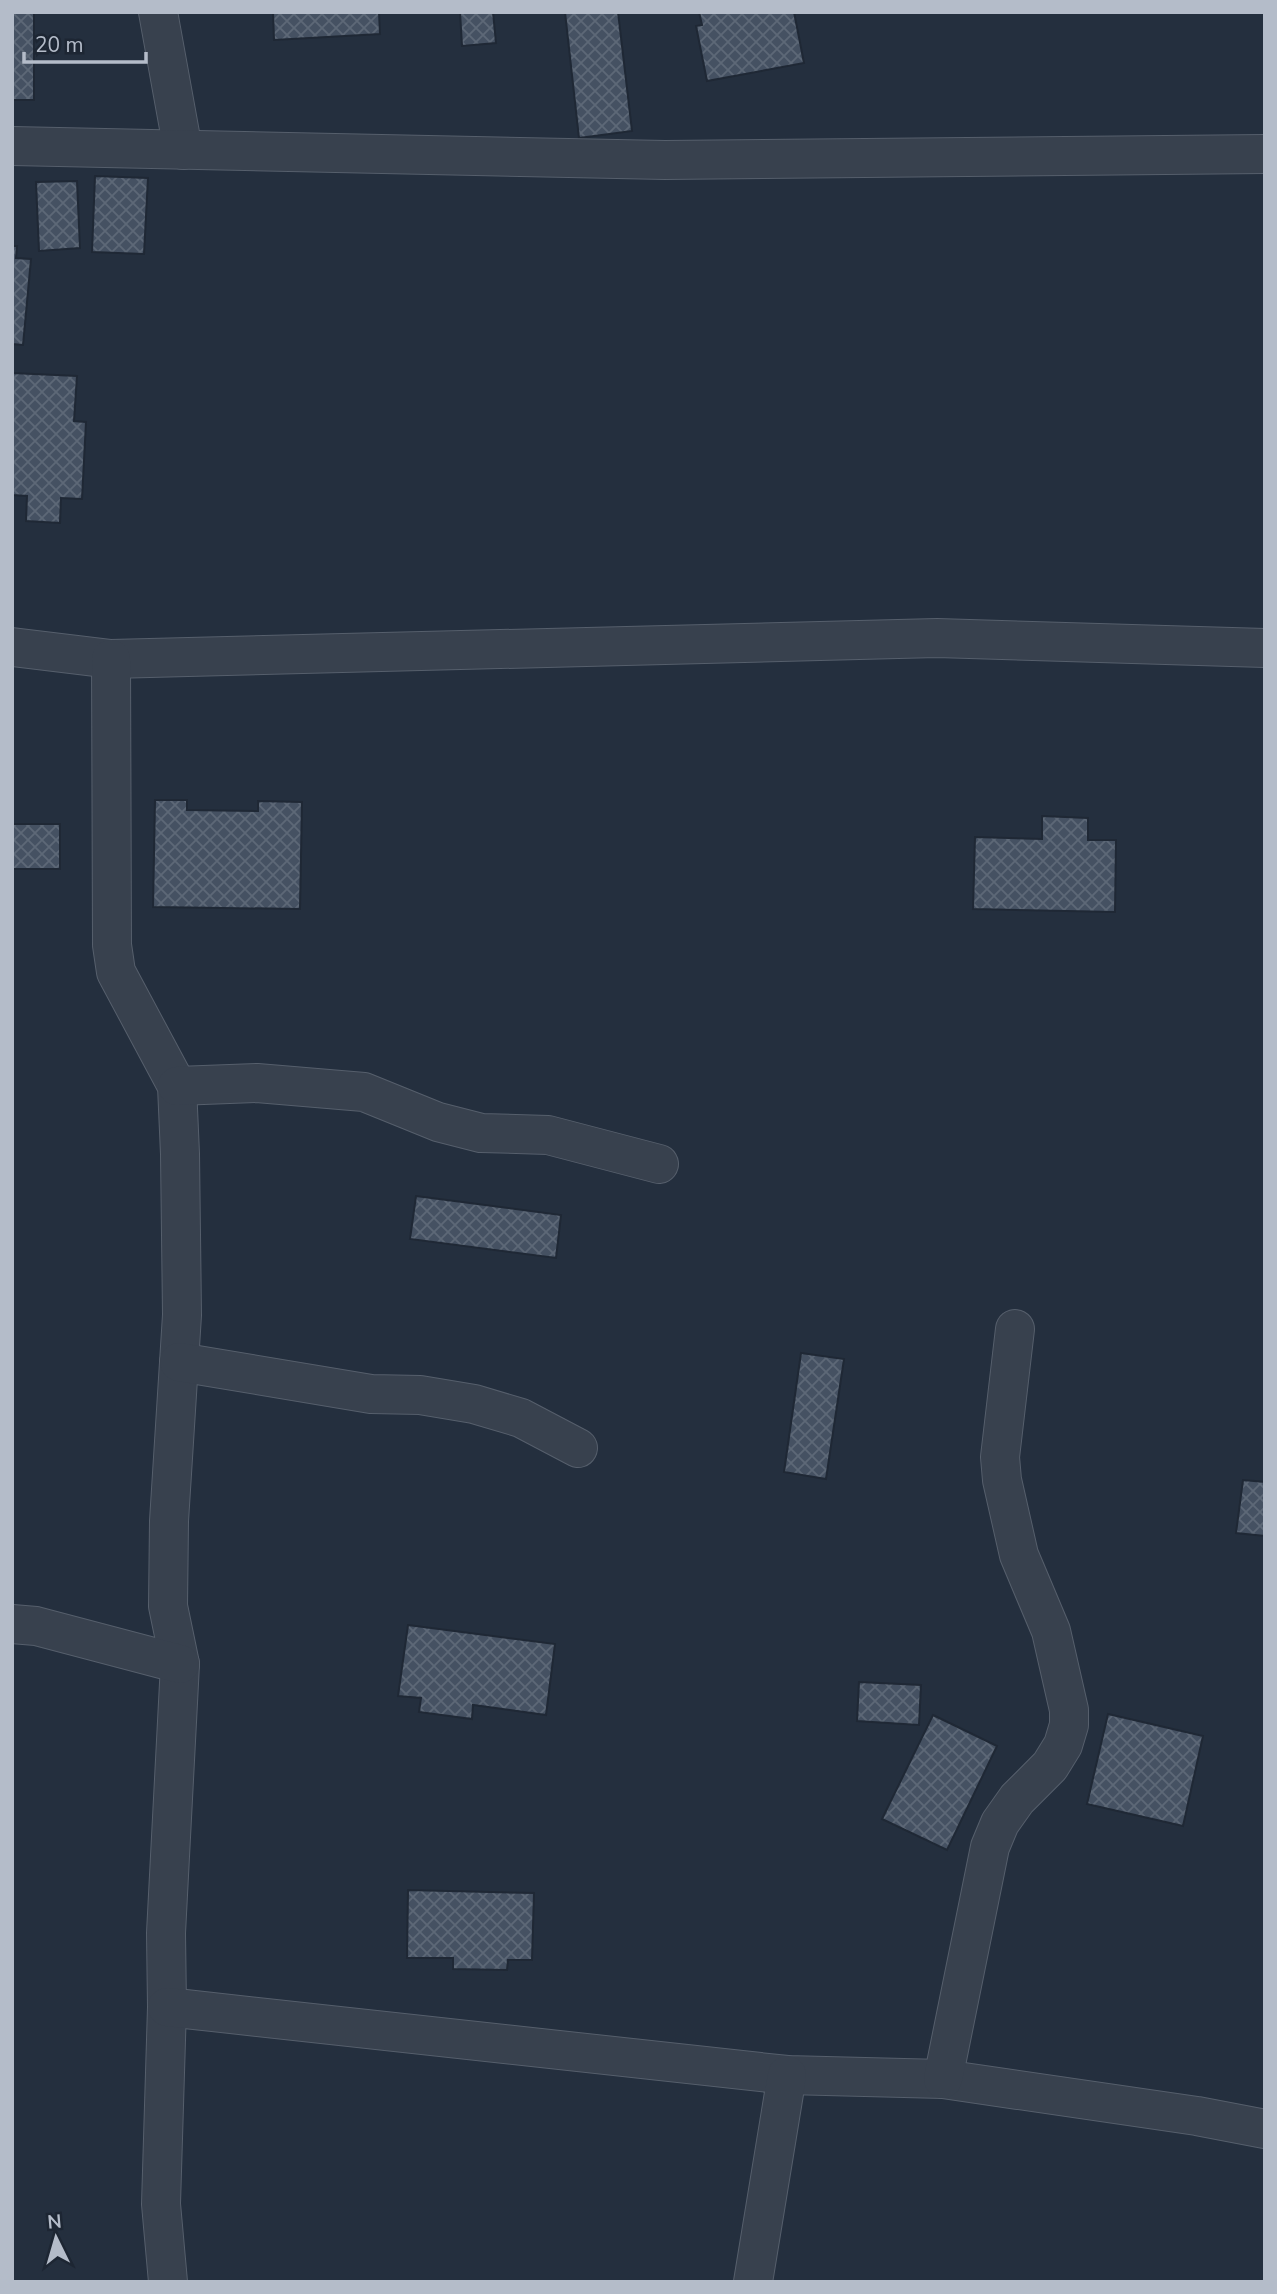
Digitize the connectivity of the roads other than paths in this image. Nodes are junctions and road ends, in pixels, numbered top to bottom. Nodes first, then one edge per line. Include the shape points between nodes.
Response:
1 (158, 12) edge
2 (12, 146) edge
3 (184, 149) junction
4 (1265, 154) edge
5 (12, 647) edge
6 (1265, 648) edge
7 (111, 659) junction
8 (177, 1086) junction
9 (659, 1164) dead end
10 (1015, 1329) dead end
11 (179, 1362) junction
12 (578, 1448) dead end
13 (12, 1624) edge
14 (180, 1664) junction
15 (167, 2007) junction
16 (787, 2075) junction
17 (943, 2079) junction
18 (1265, 2129) edge
19 (168, 2282) edge
20 (753, 2282) edge

1 - 3 street
2 - 3 street
3 - 4 street via 665,160
5 - 7 street
6 - 7 street via 937,638
7 - 8 street via 112,945 116,972
8 - 9 street via 257,1083 364,1092 438,1122 481,1133 548,1135
8 - 11 street
10 - 17 street via 1000,1457 1002,1480 1019,1555 1051,1631 1069,1725 1050,1766 1017,1799 990,1847
11 - 12 street via 371,1394 420,1395 474,1404 521,1418
11 - 14 street via 168,1606
13 - 14 street via 36,1626
14 - 15 street via 166,1933
15 - 16 street
15 - 19 street via 161,2204
16 - 17 street
16 - 20 street
17 - 18 street

